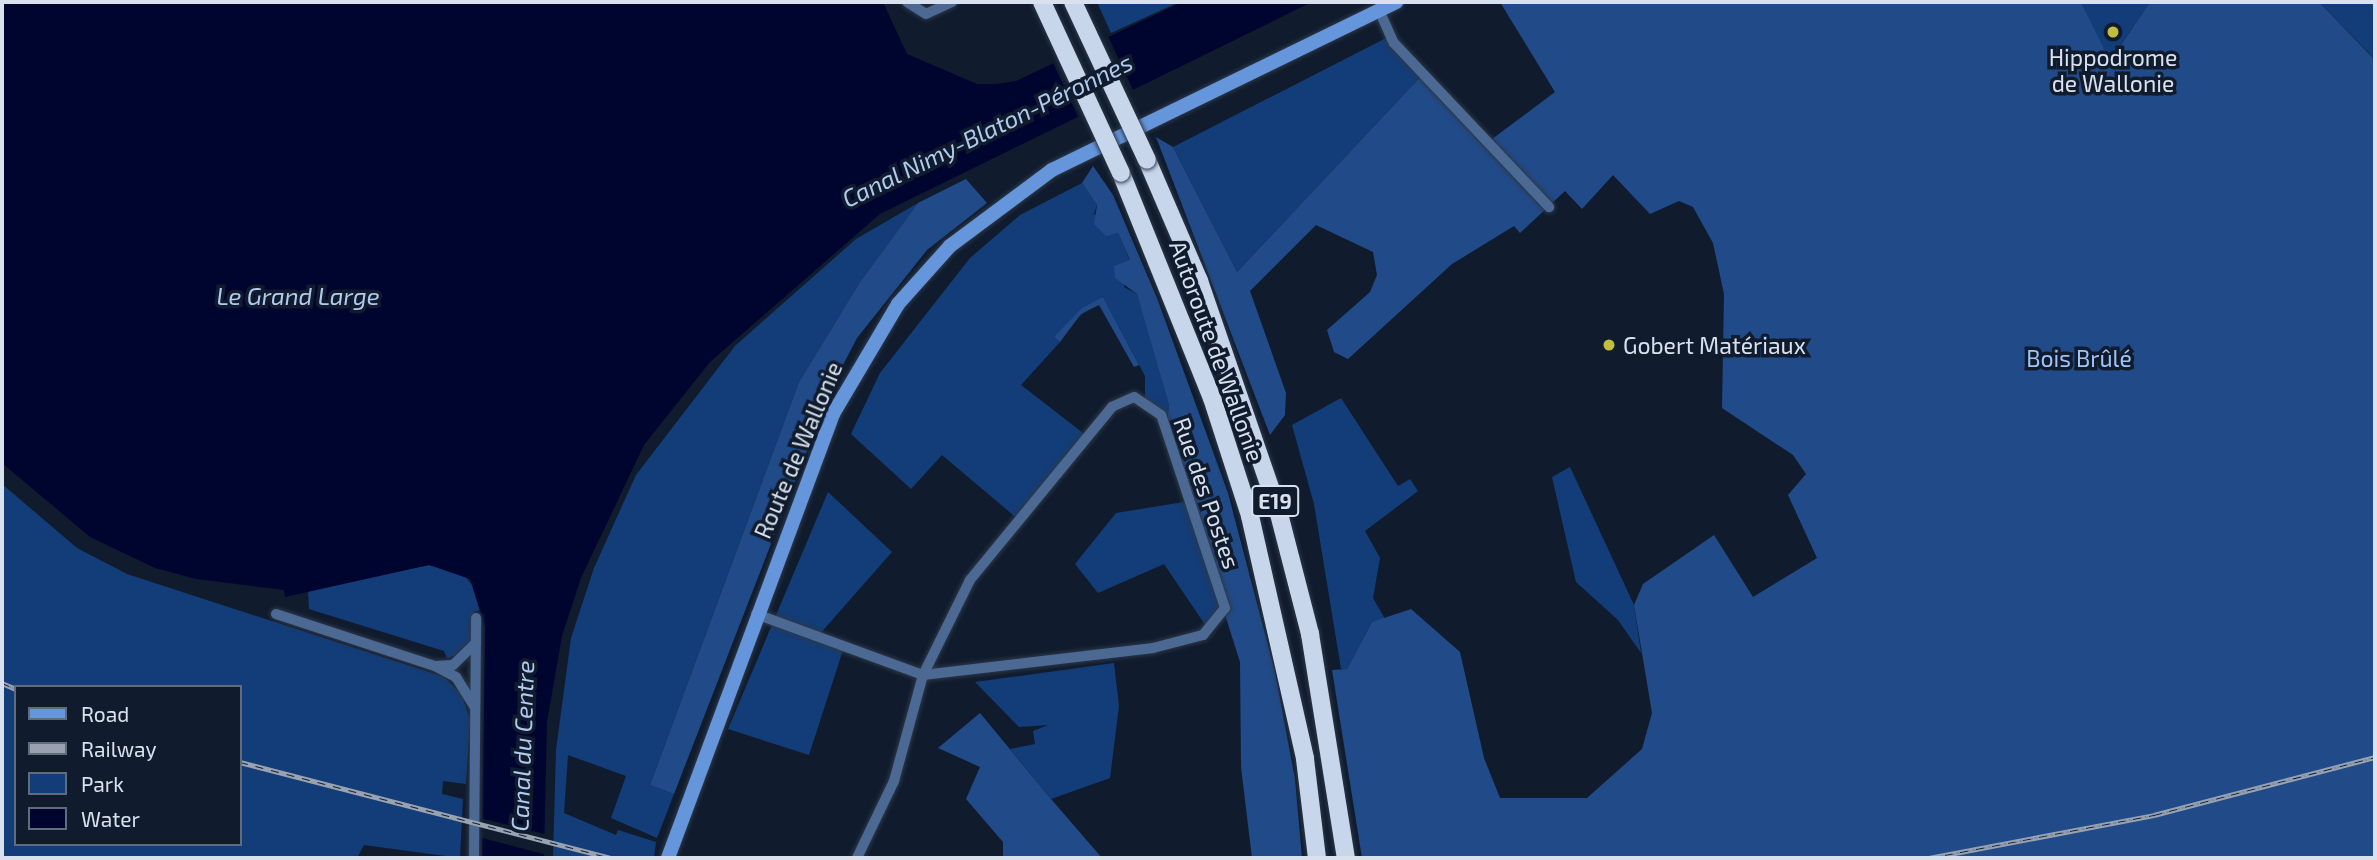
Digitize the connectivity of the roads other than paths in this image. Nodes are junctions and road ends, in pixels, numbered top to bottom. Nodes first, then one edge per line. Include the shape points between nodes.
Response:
1 (907, 2) edge
2 (952, 2) edge
3 (1042, 2) edge
4 (1073, 2) edge
5 (1396, 2) edge
6 (1379, 10) junction
7 (1549, 207) dead end
8 (755, 613) junction
9 (276, 614) dead end
10 (476, 618) dead end
11 (476, 643) junction
12 (435, 666) junction
13 (923, 675) junction
14 (477, 710) junction
15 (474, 858) edge
16 (668, 858) edge
17 (857, 858) edge
18 (1317, 858) edge
19 (1346, 858) edge

1 - 2 street via 926,14
3 - 18 highway, Autoroute de Wallonie / E19, bridge via 1121,173 1212,398 1250,516 1306,759
4 - 19 highway, Autoroute de Wallonie / E19, bridge via 1147,160 1222,343 1278,510 1318,674
5 - 6 main road, Route de Wallonie
6 - 7 street via 1394,43
6 - 8 main road, Route de Wallonie via 1052,170 950,246 898,304 853,374
8 - 13 street, Rue des Postes
8 - 16 main road, Route de Wallonie
9 - 12 street
10 - 11 street
11 - 12 street via 453,665
11 - 14 street
12 - 14 street via 456,677
13 - 13 street, Rue des Postes via 1153,648 1203,635 1219,623 1226,608 1153,405 1134,397 1104,415 970,580
13 - 17 street, Rue des Postes via 894,781
14 - 15 street

